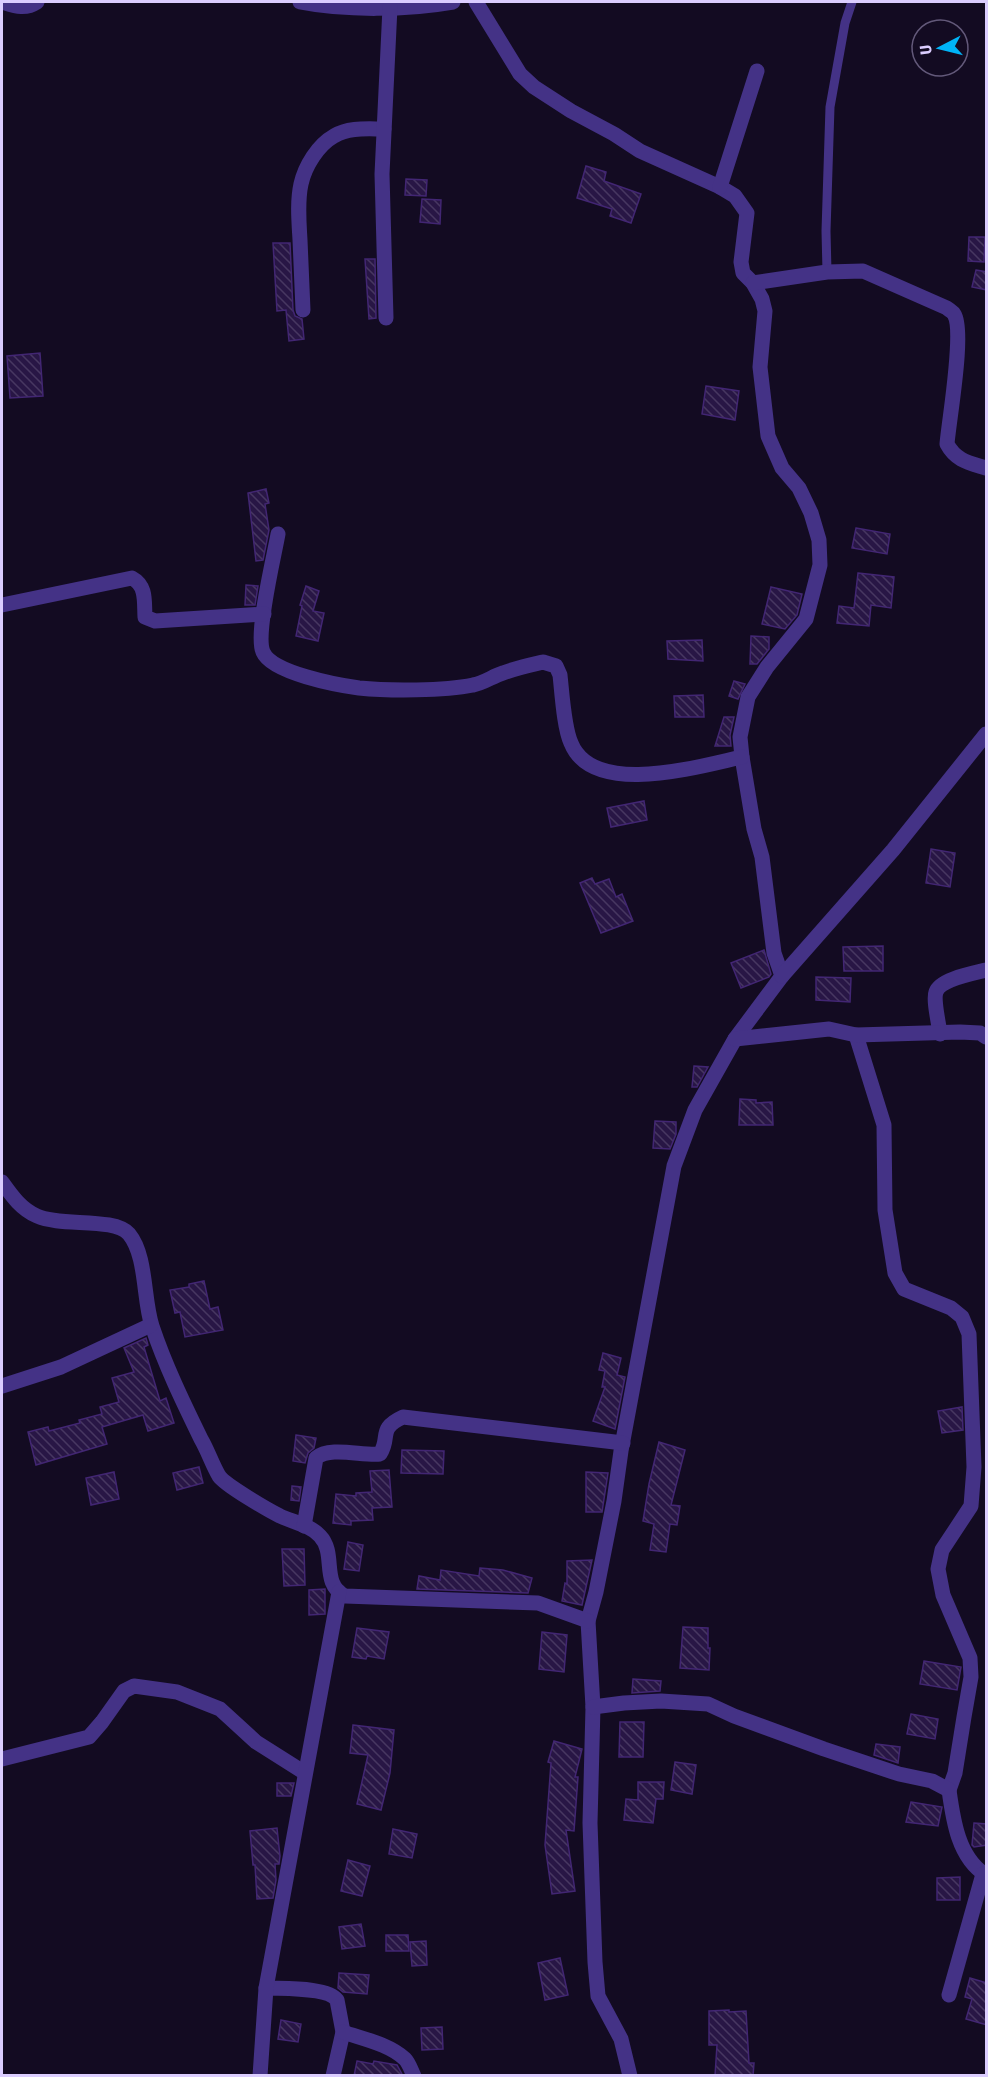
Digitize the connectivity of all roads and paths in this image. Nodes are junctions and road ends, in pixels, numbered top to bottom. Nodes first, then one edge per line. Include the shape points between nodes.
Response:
1 (2, 2) edge
2 (37, 2) edge
3 (300, 2) edge
4 (453, 2) edge
5 (477, 2) edge
6 (852, 2) edge
7 (390, 7) junction
8 (757, 71) dead end
9 (384, 129) junction
10 (720, 186) junction
11 (827, 272) junction
12 (753, 283) junction
13 (303, 310) dead end
14 (386, 318) dead end
15 (987, 468) edge
16 (278, 534) dead end
17 (2, 605) edge
18 (264, 614) junction
19 (987, 734) edge
20 (742, 757) junction
21 (987, 970) edge
22 (782, 976) junction
23 (940, 1034) junction
24 (856, 1035) junction
25 (987, 1037) edge
26 (735, 1039) junction
27 (2, 1182) edge
28 (151, 1324) junction
29 (2, 1386) edge
30 (623, 1443) junction
31 (304, 1526) junction
32 (339, 1592) junction
33 (588, 1621) junction
34 (593, 1707) junction
35 (2, 1759) edge
36 (305, 1773) junction
37 (949, 1790) junction
38 (985, 1874) edge
39 (267, 1988) junction
40 (949, 1995) dead end
41 (343, 2032) junction
42 (260, 2076) edge
43 (333, 2076) edge
44 (414, 2076) edge
45 (630, 2076) edge

1 - 2 street via 21,8
3 - 7 street
4 - 7 street
5 - 10 street via 520,74 534,87 640,151
6 - 11 lane via 830,107
7 - 9 street
8 - 10 street
9 - 13 street via 345,131 332,137 315,153 305,173 298,212
9 - 14 street
10 - 12 street via 735,196 747,213 741,262 743,273
11 - 12 street
11 - 15 street via 863,271 954,313 958,343 947,444 954,456
12 - 20 street via 765,311 760,367 768,436 782,468 799,488 811,513 819,540 820,565 806,619 758,678 748,697 740,737
16 - 18 street
17 - 18 street via 132,578 144,590 145,617 155,621
18 - 20 street via 261,645 268,660 304,676 358,688 444,689 475,685 504,672 543,662 554,664 560,675 571,744 585,762 600,769 635,775 668,773
19 - 22 street via 893,850
20 - 22 street via 762,857 774,952
21 - 23 street via 939,987 935,993
22 - 26 street
23 - 24 street
23 - 25 street via 980,1033
24 - 26 street via 829,1029
24 - 37 street via 884,1125 885,1210 895,1273 904,1289 951,1308 962,1317 969,1334 972,1506 942,1550 938,1569 943,1595 970,1658 971,1677
26 - 30 street via 695,1110 674,1166
27 - 28 street via 19,1205 51,1222 116,1226 127,1232 135,1243
28 - 29 street via 61,1366
28 - 31 street via 220,1478 280,1516
30 - 31 street via 403,1417 389,1425 380,1454 330,1452 316,1458
30 - 33 street
31 - 32 street via 321,1537 328,1551 330,1582
32 - 33 street via 345,1596 538,1603
32 - 36 street
33 - 34 street
34 - 37 street via 661,1701 708,1704 824,1749 932,1781
34 - 45 street via 591,1875 598,1996 621,2039
35 - 36 street via 89,1737 124,1691 135,1686 177,1692 220,1709 256,1742
36 - 39 street
37 - 38 street via 961,1844
38 - 40 street
39 - 41 street via 334,1996
39 - 42 street
41 - 43 street
41 - 44 street via 400,2055

